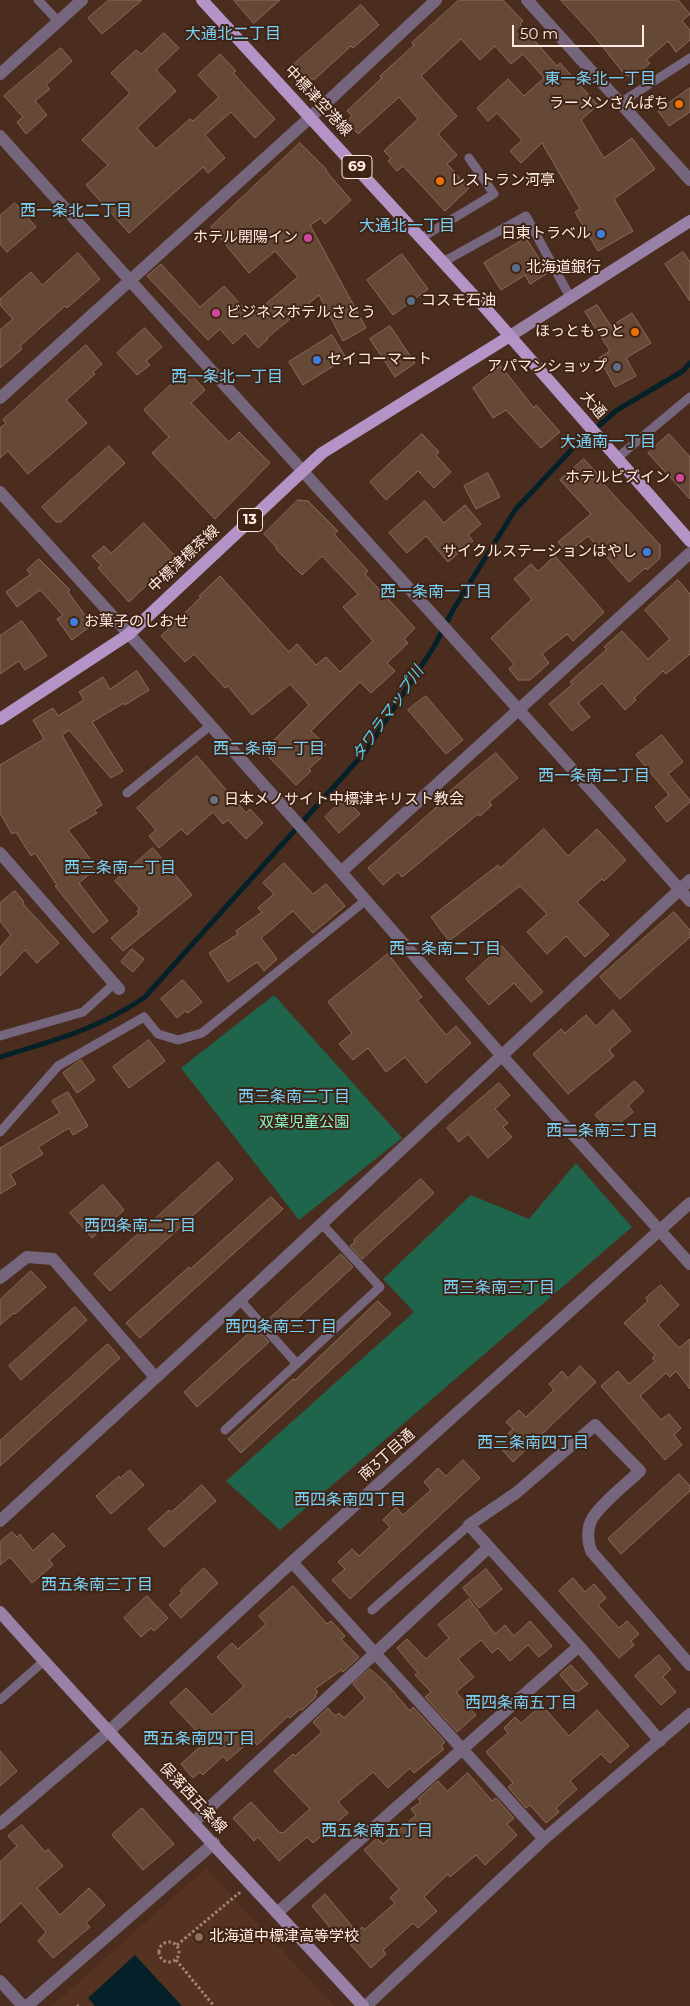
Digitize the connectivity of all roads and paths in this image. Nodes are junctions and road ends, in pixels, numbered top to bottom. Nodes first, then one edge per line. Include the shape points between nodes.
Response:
1 (38, 0) edge
2 (82, 0) edge
3 (202, 0) edge
4 (436, 0) edge
5 (527, 0) edge
6 (58, 22) junction
7 (690, 58) edge
8 (0, 74) edge
9 (620, 103) junction
10 (310, 116) junction
11 (0, 136) edge
12 (469, 158) dead end
13 (690, 180) edge
14 (690, 221) edge
15 (421, 238) junction
16 (443, 262) junction
17 (129, 280) junction
18 (570, 297) junction
19 (510, 336) junction
20 (690, 397) edge
21 (0, 398) edge
22 (617, 458) junction
23 (301, 471) junction
24 (0, 492) edge
25 (690, 541) edge
26 (690, 553) edge
27 (129, 634) junction
28 (520, 710) junction
29 (0, 718) edge
30 (211, 725) junction
31 (127, 793) dead end
32 (0, 853) edge
33 (341, 872) junction
34 (690, 880) edge
35 (680, 889) junction
36 (366, 900) junction
37 (690, 901) edge
38 (117, 986) joint
39 (0, 1036) edge
40 (502, 1056) junction
41 (0, 1132) edge
42 (690, 1204) edge
43 (320, 1223) junction
44 (660, 1231) junction
45 (690, 1264) edge
46 (0, 1278) edge
47 (240, 1300) junction
48 (297, 1364) junction
49 (155, 1377) junction
50 (225, 1430) dead end
51 (0, 1521) edge
52 (469, 1524) junction
53 (490, 1547) junction
54 (292, 1562) junction
55 (372, 1610) dead end
56 (0, 1612) edge
57 (579, 1646) junction
58 (376, 1653) junction
59 (44, 1661) junction
60 (690, 1665) edge
61 (0, 1700) edge
62 (690, 1714) edge
63 (108, 1732) junction
64 (660, 1741) junction
65 (463, 1748) junction
66 (194, 1822) junction
67 (0, 1824) edge
68 (544, 1839) junction
69 (214, 1843) junction
70 (245, 1900) dead end
71 (277, 1912) junction
72 (177, 1945) junction
73 (176, 1960) junction
74 (0, 1981) edge
75 (23, 2006) edge
76 (27, 2006) edge
77 (214, 2006) edge
78 (364, 2006) edge

1 - 6 lane
2 - 6 street
3 - 10 main road, 中標津空港線 / 69
4 - 10 street
5 - 9 street
6 - 8 street
7 - 9 lane
9 - 13 street
10 - 15 main road, 中標津空港線 / 69
10 - 17 street
11 - 17 street
12 - 15 lane via 494,194
14 - 18 main road
15 - 16 main road, 中標津空港線 / 69
16 - 18 lane via 526,216
16 - 19 main road, 中標津空港線 / 69
17 - 21 street
17 - 23 street
18 - 19 main road
19 - 22 main road, 大通 / 69
19 - 23 main road, 中標津標茶線 / 13 via 322,453
20 - 22 lane
22 - 25 main road, 大通 / 69
23 - 27 main road, 中標津標茶線 / 13
23 - 28 street
24 - 27 street
26 - 28 street
27 - 29 main road, 中標津標茶線 / 13
27 - 30 street
28 - 33 street
28 - 35 street
30 - 31 lane
30 - 33 street
32 - 38 street
33 - 36 street
34 - 35 street
35 - 37 street
35 - 40 street
36 - 40 street
36 - 41 lane via 202,1033 178,1040 158,1034 144,1017 58,1066
38 - 39 lane via 83,1012
40 - 43 street
40 - 44 street
42 - 44 street, 南3丁目通
43 - 47 street
43 - 48 lane via 380,1287
44 - 45 street
44 - 54 street, 南3丁目通
46 - 49 street via 26,1257 53,1259
47 - 48 lane
47 - 49 street
48 - 50 lane
49 - 51 street
52 - 53 street
52 - 55 lane
52 - 60 street via 516,1493 596,1425 640,1470 594,1515 589,1531 591,1552
53 - 57 street
53 - 58 street
54 - 58 street
54 - 63 street, 南3丁目通
56 - 59 main road, 俣落西五条線
57 - 64 street
57 - 65 street
58 - 65 street
58 - 66 street
59 - 61 lane
59 - 63 main road, 俣落西五条線
62 - 64 street
63 - 66 main road, 俣落西五条線
63 - 67 street, 南3丁目通
64 - 68 street
65 - 68 street
65 - 71 street
66 - 69 main road, 俣落西五条線
68 - 78 street
69 - 71 main road, 俣落西五条線
69 - 76 street
70 - 72 path via 239,1893
71 - 78 main road, 俣落西五条線
72 - 73 path via 180,1950
72 - 73 path via 162,1943 159,1954 166,1962
73 - 77 path
74 - 75 street

